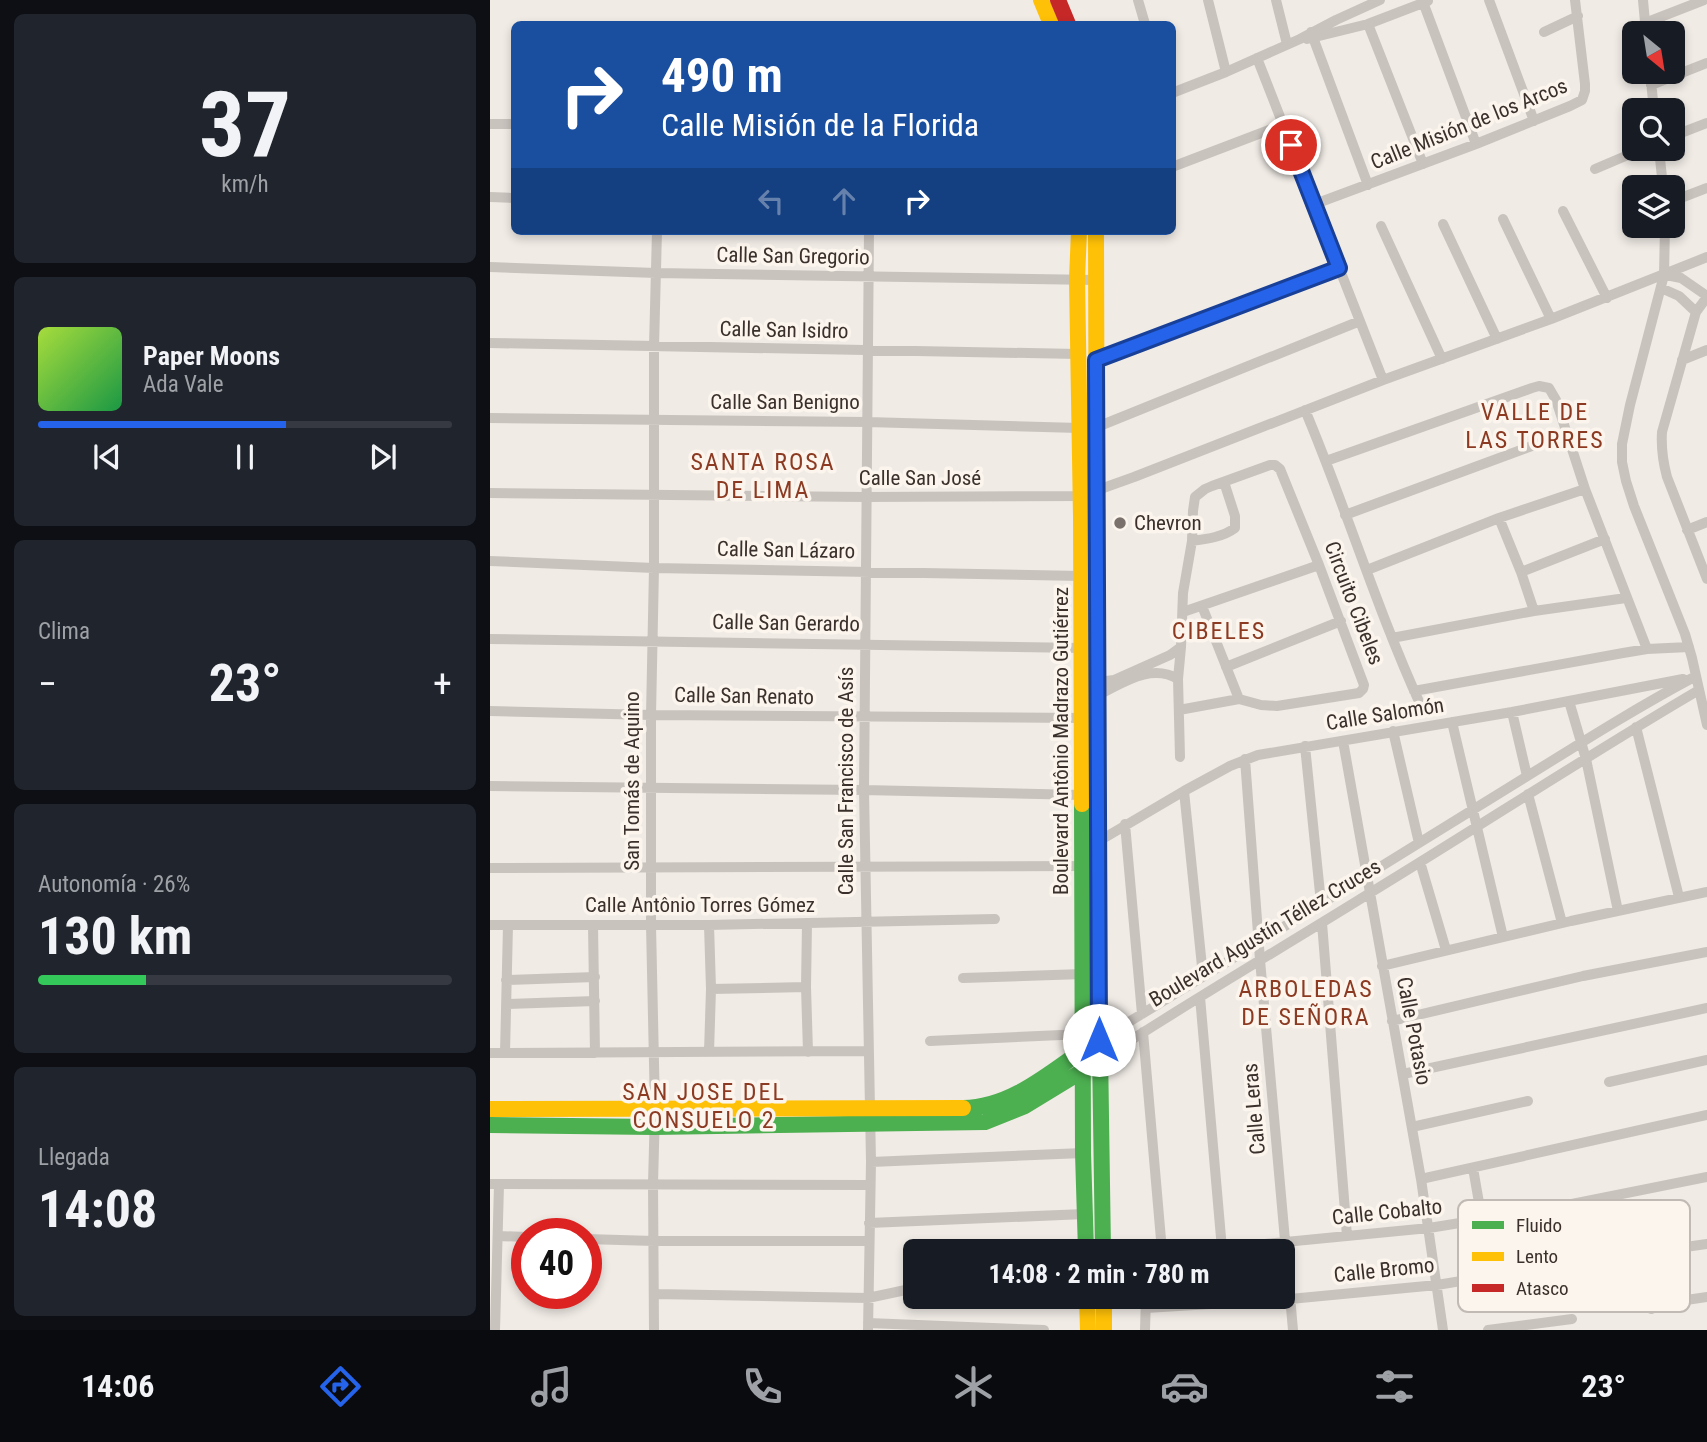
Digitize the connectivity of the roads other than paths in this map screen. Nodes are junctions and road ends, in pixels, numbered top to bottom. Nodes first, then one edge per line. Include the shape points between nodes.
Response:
1 (1041, 0) edge
2 (1058, 0) edge
3 (1138, 0) edge
4 (1208, 0) edge
5 (1276, 0) edge
6 (1380, 0) edge
7 (1489, 0) edge
8 (1575, 0) edge
9 (1643, 0) edge
10 (1704, 0) edge
11 (1427, 1) edge
12 (1578, 16) junction
13 (1050, 21) edge
14 (1067, 21) edge
15 (1143, 21) edge
16 (1644, 21) edge
17 (1660, 21) edge
18 (1368, 24) junction
19 (1544, 32) dead end
20 (1312, 35) junction
21 (1287, 44) junction
22 (1257, 58) junction
23 (1707, 63) edge
24 (1226, 72) junction
25 (1651, 85) joint
26 (1176, 91) edge
27 (1653, 98) edge
28 (1534, 121) junction
29 (1707, 123) edge
30 (490, 124) edge
31 (511, 124) edge
32 (1282, 125) junction
33 (1685, 131) edge
34 (1476, 144) junction
35 (1622, 158) edge
36 (1423, 164) junction
37 (1176, 165) edge
38 (1595, 169) dead end
39 (1368, 185) junction
40 (1707, 188) edge
41 (1685, 196) edge
42 (490, 197) edge
43 (511, 198) edge
44 (1315, 204) junction
45 (1563, 211) dead end
46 (1503, 219) dead end
47 (1443, 224) dead end
48 (1381, 226) dead end
49 (657, 235) edge
50 (869, 235) edge
51 (1079, 235) edge
52 (1096, 235) edge
53 (1665, 238) edge
54 (1707, 257) edge
55 (490, 267) edge
56 (1339, 268) junction
57 (656, 273) junction
58 (1664, 275) junction
59 (868, 276) junction
60 (1077, 279) junction
61 (1096, 280) junction
62 (1661, 288) junction
63 (1707, 296) edge
64 (1607, 298) junction
65 (1696, 312) junction
66 (1551, 319) junction
67 (1360, 321) junction
68 (1497, 339) junction
69 (490, 343) edge
70 (654, 347) junction
71 (868, 350) junction
72 (1707, 351) edge
73 (1078, 354) junction
74 (1442, 359) junction
75 (1096, 360) junction
76 (1682, 360) junction
77 (1383, 380) junction
78 (1305, 410) junction
79 (490, 418) edge
80 (654, 421) junction
81 (867, 422) junction
82 (1097, 427) junction
83 (1079, 428) junction
84 (1567, 433) junction
85 (1326, 461) junction
86 (1224, 482) junction
87 (1585, 489) junction
88 (1097, 491) junction
89 (490, 493) edge
90 (653, 494) junction
91 (1081, 496) junction
92 (866, 497) junction
93 (1345, 515) junction
94 (1499, 518) junction
95 (1707, 522) edge
96 (1687, 530) junction
97 (1605, 539) junction
98 (1192, 541) junction
99 (490, 561) edge
100 (1319, 565) junction
101 (654, 568) junction
102 (1367, 570) junction
103 (866, 571) junction
104 (1521, 572) junction
105 (1082, 576) junction
106 (1707, 579) edge
107 (1626, 598) junction
108 (1202, 606) junction
109 (1183, 611) junction
110 (1534, 611) junction
111 (1341, 621) junction
112 (1392, 638) junction
113 (490, 639) edge
114 (652, 641) junction
115 (864, 644) junction
116 (1181, 647) junction
117 (1689, 647) junction
118 (1082, 648) junction
119 (1647, 649) junction
120 (1226, 667) junction
121 (1696, 676) junction
122 (1178, 679) junction
123 (1098, 689) junction
124 (1699, 690) junction
125 (1414, 691) junction
126 (1239, 699) junction
127 (1570, 702) junction
128 (1421, 706) dead end
129 (1179, 710) junction
130 (490, 711) edge
131 (1512, 712) junction
132 (651, 715) junction
133 (864, 717) junction
134 (1082, 719) junction
135 (1452, 722) junction
136 (1707, 725) edge
137 (1636, 727) junction
138 (1393, 731) junction
139 (1343, 741) junction
140 (1581, 742) junction
141 (1305, 746) junction
142 (1180, 757) dead end
143 (1245, 759) junction
144 (1586, 759) junction
145 (1527, 776) junction
146 (490, 786) edge
147 (652, 787) junction
148 (864, 789) junction
149 (1184, 791) junction
150 (1528, 794) junction
151 (1083, 795) junction
152 (1474, 810) junction
153 (1125, 824) junction
154 (1477, 827) junction
155 (1099, 841) junction
156 (1419, 843) junction
157 (1420, 862) junction
158 (1091, 866) junction
159 (652, 867) junction
160 (866, 867) junction
161 (490, 868) edge
162 (1368, 874) junction
163 (1707, 892) edge
164 (1371, 893) junction
165 (1679, 897) junction
166 (1321, 904) junction
167 (1618, 911) junction
168 (995, 919) dead end
169 (866, 921) junction
170 (807, 923) junction
171 (1322, 923) junction
172 (1562, 923) junction
173 (490, 925) edge
174 (508, 925) junction
175 (593, 925) junction
176 (651, 925) junction
177 (709, 925) junction
178 (1503, 937) junction
179 (1259, 941) junction
180 (1446, 950) junction
181 (1707, 952) edge
182 (1260, 960) junction
183 (1382, 966) junction
184 (1083, 974) junction
185 (1203, 976) junction
186 (595, 977) junction
187 (963, 978) dead end
188 (541, 979) junction
189 (506, 980) junction
190 (806, 988) junction
191 (710, 989) junction
192 (1200, 997) junction
193 (595, 1000) junction
194 (542, 1002) junction
195 (507, 1004) junction
196 (1707, 1008) edge
197 (1142, 1014) junction
198 (1392, 1021) junction
199 (1143, 1032) junction
200 (930, 1041) dead end
201 (1089, 1041) junction
202 (868, 1051) junction
203 (709, 1052) junction
204 (808, 1052) junction
205 (490, 1053) edge
206 (505, 1053) junction
207 (595, 1053) junction
208 (654, 1053) junction
209 (1100, 1060) junction
210 (1707, 1060) edge
211 (1084, 1070) junction
212 (1403, 1074) junction
213 (1609, 1082) dead end
214 (1528, 1101) dead end
215 (869, 1107) junction
216 (490, 1109) edge
217 (654, 1110) junction
218 (1707, 1115) edge
219 (870, 1124) junction
220 (490, 1125) edge
221 (654, 1127) junction
222 (1412, 1127) junction
223 (1083, 1153) junction
224 (871, 1162) junction
225 (1473, 1168) junction
226 (1707, 1177) edge
227 (1421, 1179) junction
228 (495, 1184) edge
229 (653, 1184) junction
230 (869, 1185) junction
231 (1479, 1200) edge
232 (1592, 1200) edge
233 (1085, 1214) junction
234 (869, 1223) junction
235 (1458, 1224) edge
236 (1429, 1228) junction
237 (498, 1236) junction
238 (511, 1236) edge
239 (1347, 1236) junction
240 (602, 1239) edge
241 (1086, 1239) edge
242 (1103, 1239) edge
243 (1161, 1239) edge
244 (1221, 1239) edge
245 (1285, 1239) edge
246 (654, 1241) junction
247 (869, 1241) junction
248 (1295, 1241) edge
249 (1458, 1281) edge
250 (1437, 1284) junction
251 (903, 1291) edge
252 (655, 1294) junction
253 (868, 1298) junction
254 (1295, 1298) edge
255 (1087, 1309) edge
256 (1104, 1309) edge
257 (1146, 1309) edge
258 (1291, 1309) edge
259 (1572, 1319) dead end
260 (869, 1326) edge
261 (495, 1330) edge
262 (654, 1330) edge
263 (1044, 1330) edge
264 (1088, 1330) edge
265 (1104, 1330) edge
266 (1145, 1330) edge
267 (1293, 1330) edge
268 (1443, 1330) edge
269 (1488, 1330) edge

1 - 13 street
2 - 14 street
3 - 15 street
4 - 24 street
5 - 21 street
6 - 20 street
7 - 28 street
8 - 12 street, Calle Misión de los Arcos
9 - 16 street
10 - 17 street
11 - 18 street
11 - 34 street
12 - 19 street
12 - 28 street, Calle Misión de los Arcos via 1584,96
18 - 20 street
18 - 36 street
20 - 21 street
20 - 39 street
21 - 22 street
22 - 24 street
22 - 32 street
23 - 25 street
24 - 26 street
25 - 27 street
28 - 34 street, Calle Misión de los Arcos
29 - 33 street
30 - 31 street
32 - 37 street
32 - 44 street
34 - 36 street, Calle Misión de los Arcos
35 - 38 street
36 - 39 street, Calle Misión de los Arcos
39 - 44 street, Calle Misión de los Arcos
40 - 41 street
42 - 43 street
44 - 56 street
45 - 64 street
46 - 66 street
47 - 68 street
48 - 74 street
49 - 57 street, San Tomás de Aquino
50 - 59 street, Calle San Francisco de Asís
51 - 60 street, Boulevard Antônio Madrazo Gutiérrez
52 - 61 street, Boulevard Antônio Madrazo Gutiérrez
53 - 58 street
54 - 58 street, Calle San José
55 - 57 street, Calle San Gregorio
56 - 67 street
56 - 75 street
57 - 59 street, Calle San Gregorio
57 - 70 street, San Tomás de Aquino
58 - 62 street
58 - 63 street via 1681,278
58 - 64 street, Calle San José
59 - 60 street, Calle San Gregorio
59 - 71 street, Calle San Francisco de Asís
60 - 61 street, Calle San Gregorio
60 - 73 street, Boulevard Antônio Madrazo Gutiérrez
61 - 75 street, Boulevard Antônio Madrazo Gutiérrez
62 - 65 street via 1679,296
62 - 117 street via 1628,414 1622,462 1634,506
63 - 65 street
64 - 66 street, Calle San José
65 - 76 street
66 - 68 street, Calle San José
67 - 77 street
67 - 82 street
68 - 74 street, Calle San José
69 - 70 street, Calle San Isidro
70 - 71 street, Calle San Isidro
70 - 80 street, San Tomás de Aquino
71 - 73 street, Calle San Isidro
71 - 81 street, Calle San Francisco de Asís
72 - 76 street
73 - 83 street, Boulevard Antônio Madrazo Gutiérrez
74 - 77 street, Calle San José
75 - 82 street, Boulevard Antônio Madrazo Gutiérrez
76 - 96 street via 1661,445 1662,461
77 - 78 street, Calle San José
78 - 85 street
78 - 88 street, Calle San José
79 - 80 street, Calle San Benigno
80 - 81 street, Calle San Benigno
80 - 90 street, San Tomás de Aquino
81 - 83 street, Calle San Benigno
81 - 92 street, Calle San Francisco de Asís
82 - 88 street, Boulevard Antônio Madrazo Gutiérrez
83 - 91 street, Boulevard Antônio Madrazo Gutiérrez
84 - 85 street via 1552,393 1539,386
84 - 87 street
84 - 93 street
85 - 93 street
86 - 98 street, Circuito Cibeles via 1195,497
86 - 98 street via 1235,528
86 - 100 street, Circuito Cibeles via 1270,465 1280,469
87 - 94 street
87 - 97 street
88 - 91 street, Calle San José
88 - 123 street, Boulevard Antônio Madrazo Gutiérrez
89 - 90 street, Calle San José
90 - 92 street, Calle San José
90 - 101 street, San Tomás de Aquino
91 - 92 street, Calle San José
91 - 105 street, Boulevard Antônio Madrazo Gutiérrez
92 - 103 street, Calle San Francisco de Asís
93 - 102 street
94 - 102 street
94 - 104 street
95 - 96 street
96 - 106 street
97 - 104 street
97 - 107 street
98 - 109 street, Circuito Cibeles
99 - 101 street, Calle San Lázaro
100 - 108 street
100 - 111 street, Circuito Cibeles
101 - 103 street, Calle San Lázaro
101 - 114 street, San Tomás de Aquino
102 - 112 street
103 - 105 street, Calle San Lázaro
103 - 115 street, Calle San Francisco de Asís
104 - 110 street
105 - 118 street, Boulevard Antônio Madrazo Gutiérrez
107 - 110 street
107 - 119 street
108 - 109 street
108 - 120 street
109 - 116 street, Circuito Cibeles
110 - 112 street
111 - 120 street
111 - 126 street, Circuito Cibeles via 1368,692 1277,706
112 - 125 street
113 - 114 street, Calle San Gerardo
114 - 115 street, Calle San Gerardo
114 - 132 street, San Tomás de Aquino
115 - 118 street, Calle San Gerardo
115 - 133 street, Calle San Francisco de Asís
116 - 122 street, Circuito Cibeles
116 - 123 street
117 - 119 street
117 - 121 street
118 - 134 street, Boulevard Antônio Madrazo Gutiérrez
119 - 125 street
120 - 126 street
121 - 124 street
121 - 127 street, Calle Salomón
121 - 140 street, Boulevard Agustín Téllez Cruces
122 - 123 street via 1150,673
122 - 129 street, Circuito Cibeles
123 - 155 street, Boulevard Antônio Madrazo Gutiérrez
124 - 136 street
124 - 137 street, Boulevard Agustín Téllez Cruces
125 - 128 street
126 - 129 street, Circuito Cibeles
127 - 131 street, Calle Salomón
127 - 140 street
129 - 142 street, Circuito Cibeles
130 - 132 street, Calle San Renato
131 - 135 street, Calle Salomón
131 - 145 street
132 - 133 street, Calle San Renato
132 - 147 street, San Tomás de Aquino
133 - 134 street, Calle San Renato
133 - 148 street, Calle San Francisco de Asís
134 - 151 street, Boulevard Antônio Madrazo Gutiérrez
135 - 138 street, Calle Salomón
135 - 152 street
137 - 144 street, Boulevard Agustín Téllez Cruces
137 - 165 street
138 - 139 street, Calle Salomón
138 - 156 street
139 - 141 street, Calle Salomón
139 - 162 street, Calle Potasio
140 - 144 street
140 - 145 street, Boulevard Agustín Téllez Cruces
141 - 143 street, Calle Salomón
141 - 166 street
143 - 149 street, Calle Salomón
143 - 179 street, Calle Leras
144 - 150 street, Boulevard Agustín Téllez Cruces
144 - 167 street
145 - 152 street, Boulevard Agustín Téllez Cruces
146 - 147 street
147 - 148 street
147 - 159 street, San Tomás de Aquino
148 - 151 street
148 - 160 street, Calle San Francisco de Asís
149 - 153 street, Calle Salomón
149 - 185 street
150 - 154 street, Boulevard Agustín Téllez Cruces
150 - 172 street
151 - 158 street, Boulevard Antônio Madrazo Gutiérrez
152 - 154 street
152 - 156 street, Boulevard Agustín Téllez Cruces
153 - 155 street, Calle Salomón
153 - 197 street
154 - 157 street, Boulevard Agustín Téllez Cruces
154 - 178 street
155 - 158 street, Boulevard Antônio Madrazo Gutiérrez
156 - 162 street, Boulevard Agustín Téllez Cruces
157 - 164 street, Boulevard Agustín Téllez Cruces
157 - 180 street
158 - 160 street
158 - 184 street, Boulevard Antônio Madrazo Gutiérrez
158 - 201 street, Boulevard Antônio Madrazo Gutiérrez
159 - 160 street
159 - 161 street
159 - 176 street, San Tomás de Aquino
160 - 169 street, Calle San Francisco de Asís
162 - 164 street, Calle Potasio
162 - 166 street, Boulevard Agustín Téllez Cruces
163 - 165 street
164 - 171 street, Boulevard Agustín Téllez Cruces
164 - 183 street, Calle Potasio
165 - 167 street
166 - 179 street, Boulevard Agustín Téllez Cruces
167 - 172 street
168 - 169 street, Calle Antônio Torres Gómez
169 - 170 street, Calle Antônio Torres Gómez
169 - 202 street, Calle San Francisco de Asís
170 - 177 street, Calle Antônio Torres Gómez
170 - 190 street
171 - 182 street, Boulevard Agustín Téllez Cruces
171 - 239 street
172 - 178 street
173 - 174 street, Calle Antônio Torres Gómez
174 - 175 street, Calle Antônio Torres Gómez
174 - 189 street
175 - 176 street, Calle Antônio Torres Gómez
175 - 186 street
176 - 177 street, Calle Antônio Torres Gómez
176 - 208 street, San Tomás de Aquino
177 - 191 street
178 - 180 street
179 - 182 street, Calle Leras
179 - 185 street, Boulevard Agustín Téllez Cruces
180 - 183 street
181 - 198 street
182 - 192 street, Boulevard Agustín Téllez Cruces
182 - 245 street, Calle Leras
183 - 198 street, Calle Potasio
184 - 187 street
184 - 201 street, Boulevard Antônio Madrazo Gutiérrez
185 - 197 street, Boulevard Agustín Téllez Cruces
186 - 188 street
186 - 193 street
188 - 189 street
188 - 194 street
189 - 195 street
190 - 191 street
190 - 204 street
191 - 203 street
192 - 199 street, Boulevard Agustín Téllez Cruces
192 - 244 street
193 - 194 street
193 - 207 street
194 - 195 street
195 - 206 street
196 - 212 street
197 - 201 street, Boulevard Agustín Téllez Cruces
198 - 212 street, Calle Potasio
199 - 209 street, Boulevard Agustín Téllez Cruces
199 - 243 street
200 - 201 street
201 - 209 street, Boulevard Antônio Madrazo Gutiérrez
201 - 211 street, Boulevard Antônio Madrazo Gutiérrez
201 - 215 street, Boulevard Agustín Téllez Cruces via 1017,1092 984,1107
202 - 204 street
202 - 215 street, Calle San Francisco de Asís
203 - 204 street
203 - 208 street
205 - 206 street
206 - 207 street
207 - 208 street
208 - 217 street, San Tomás de Aquino
209 - 211 street, Boulevard Agustín Téllez Cruces
209 - 242 street, Boulevard Antônio Madrazo Gutiérrez
210 - 213 street
211 - 219 street, Boulevard Agustín Téllez Cruces via 1000,1118
211 - 223 street, Boulevard Antônio Madrazo Gutiérrez
212 - 222 street, Calle Potasio
214 - 222 street
215 - 217 street, Boulevard Agustín Téllez Cruces
215 - 219 street, Calle San Francisco de Asís
216 - 217 street, Boulevard Agustín Téllez Cruces
217 - 221 street, San Tomás de Aquino
218 - 225 street
219 - 221 street, Boulevard Agustín Téllez Cruces
219 - 224 street, Calle San Francisco de Asís
220 - 221 street, Boulevard Agustín Téllez Cruces
221 - 229 street, San Tomás de Aquino
222 - 227 street, Calle Potasio
223 - 224 street
223 - 233 street, Boulevard Antônio Madrazo Gutiérrez
224 - 230 street, Calle San Francisco de Asís
225 - 227 street
225 - 231 street
226 - 232 street, Calle Cobalto
227 - 236 street, Calle Potasio
228 - 229 street
228 - 237 street
229 - 230 street
229 - 246 street, San Tomás de Aquino
230 - 234 street, Calle San Francisco de Asís
233 - 234 street
233 - 241 street, Boulevard Antônio Madrazo Gutiérrez
234 - 247 street, Calle San Francisco de Asís
235 - 236 street, Calle Cobalto
236 - 239 street, Calle Cobalto
236 - 250 street, Calle Potasio
237 - 238 street
237 - 261 street
239 - 248 street, Calle Cobalto
240 - 246 street
246 - 247 street
246 - 252 street, San Tomás de Aquino
247 - 253 street, Calle San Francisco de Asís
249 - 250 street, Calle Bromo
250 - 254 street, Calle Bromo
250 - 268 street, Calle Potasio
251 - 253 street
252 - 253 street
252 - 262 street, San Tomás de Aquino
253 - 260 street, Calle San Francisco de Asís
255 - 264 street
256 - 265 street
257 - 266 street
258 - 267 street, Calle Leras
259 - 269 street
260 - 263 street

